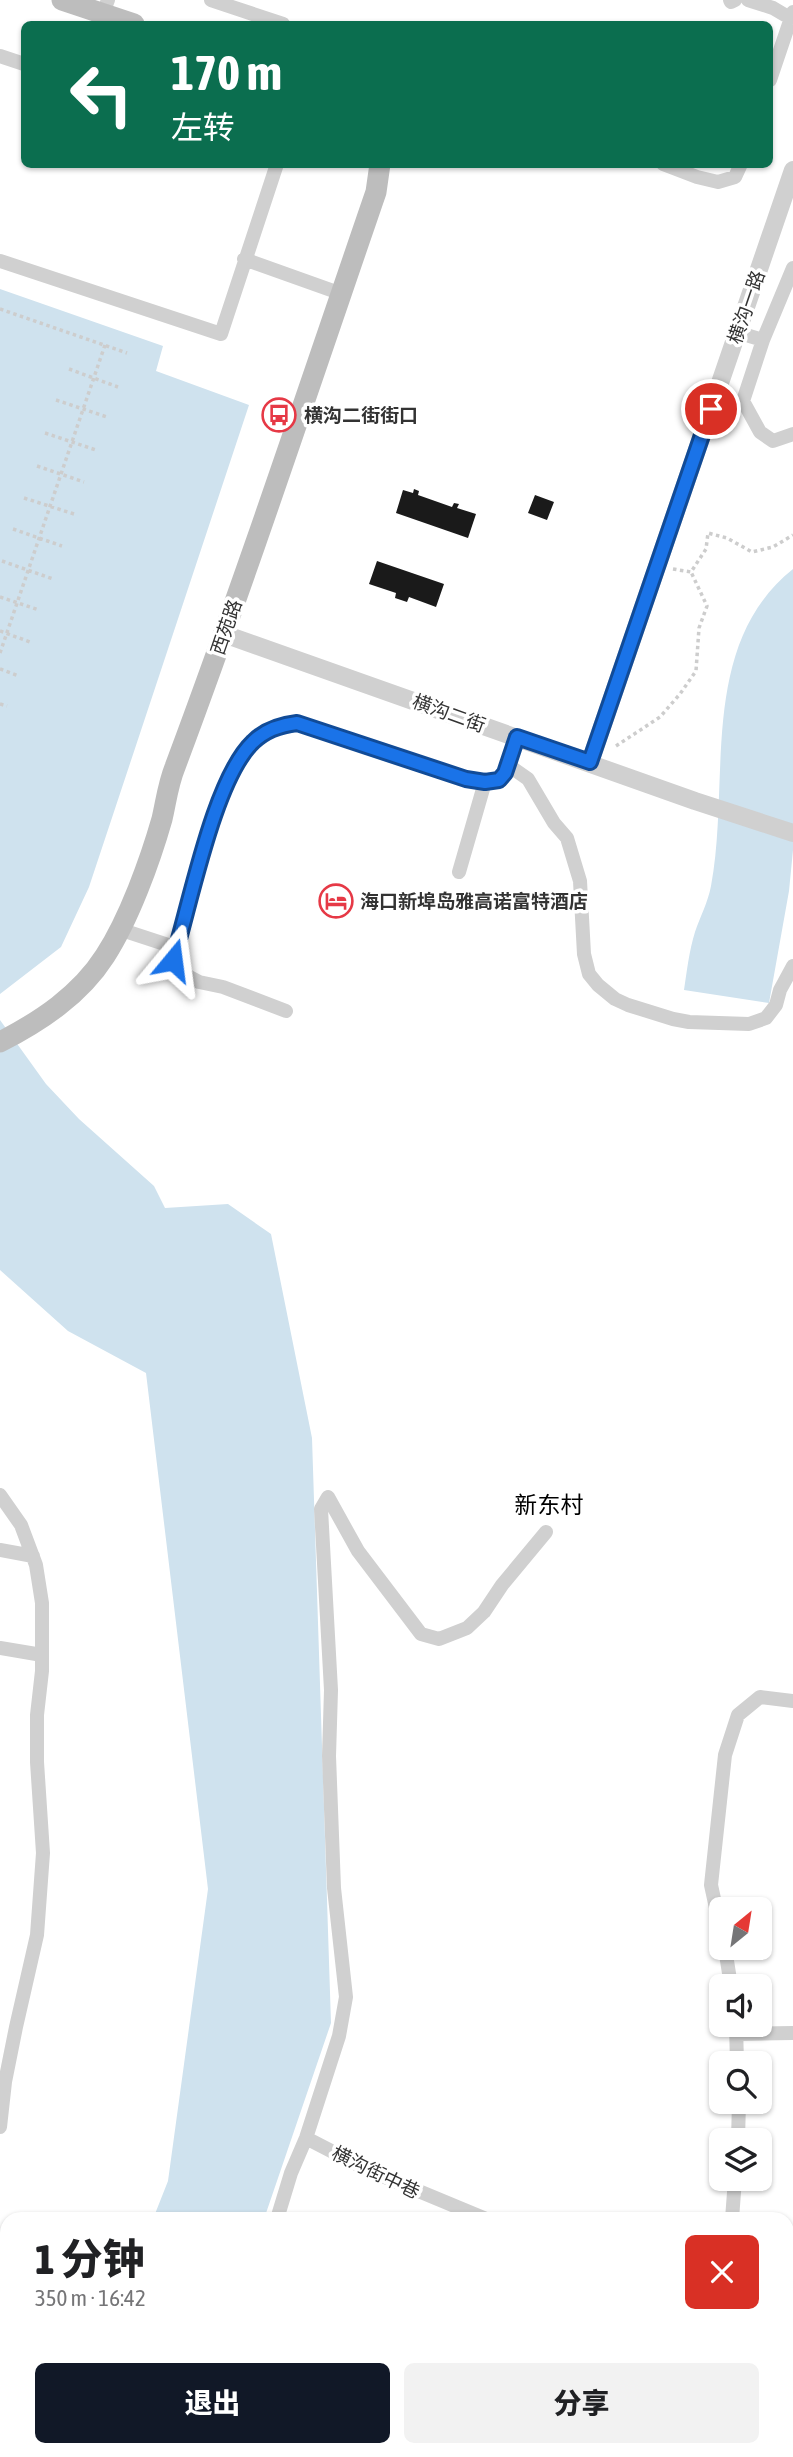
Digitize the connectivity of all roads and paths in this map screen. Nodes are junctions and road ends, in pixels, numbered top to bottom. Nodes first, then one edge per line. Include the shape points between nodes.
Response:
1 (62, 0) edge
2 (211, 0) edge
3 (730, 0) edge
4 (736, 0) edge
5 (748, 0) edge
6 (106, 7) edge
7 (792, 15) edge
8 (129, 21) edge
9 (274, 21) edge
10 (0, 56) edge
11 (21, 63) edge
12 (773, 71) edge
13 (276, 168) edge
14 (379, 168) edge
15 (673, 168) edge
16 (739, 168) edge
17 (793, 170) edge
18 (244, 259) junction
19 (0, 261) edge
20 (793, 268) edge
21 (342, 294) junction
22 (778, 307) junction
23 (793, 307) edge
24 (0, 309) edge
25 (737, 332) junction
26 (763, 340) junction
27 (105, 345) junction
28 (127, 353) dead end
29 (69, 369) dead end
30 (94, 378) junction
31 (118, 387) dead end
32 (56, 400) dead end
33 (83, 410) junction
34 (107, 417) dead end
35 (45, 433) dead end
36 (793, 434) edge
37 (72, 442) junction
38 (96, 450) dead end
39 (37, 466) dead end
40 (61, 475) junction
41 (84, 482) dead end
42 (24, 498) dead end
43 (50, 507) junction
44 (74, 514) dead end
45 (13, 529) dead end
46 (793, 535) edge
47 (39, 538) junction
48 (62, 546) dead end
49 (2, 561) dead end
50 (672, 569) dead end
51 (28, 571) junction
52 (691, 572) junction
53 (53, 579) dead end
54 (0, 597) edge
55 (17, 603) junction
56 (39, 610) dead end
57 (0, 631) edge
58 (7, 634) junction
59 (224, 634) junction
60 (30, 642) dead end
61 (0, 653) edge
62 (0, 669) edge
63 (19, 676) dead end
64 (0, 704) edge
65 (7, 706) dead end
66 (517, 737) junction
67 (590, 762) junction
68 (508, 765) junction
69 (485, 782) junction
70 (793, 833) edge
71 (459, 873) dead end
72 (120, 929) junction
73 (177, 948) junction
74 (793, 966) edge
75 (286, 1011) dead end
76 (9, 1037) edge
77 (0, 1495) edge
78 (546, 1532) dead end
79 (0, 1550) edge
80 (33, 1556) junction
81 (0, 1648) edge
82 (42, 1655) junction
83 (793, 1701) edge
84 (714, 1897) edge
85 (772, 2033) edge
86 (793, 2034) edge
87 (0, 2127) edge
88 (306, 2138) junction
89 (734, 2191) edge
90 (278, 2212) edge
91 (469, 2212) edge
92 (733, 2212) edge

1 - 6 main road
2 - 9 street
3 - 4 street
5 - 7 street
6 - 8 main road
7 - 12 street
10 - 11 street
13 - 18 street
14 - 21 main road, 西苑路 via 376,192
15 - 16 street via 718,182 735,177
17 - 25 street, 横沟一路
18 - 19 street via 220,334
18 - 21 street
20 - 22 street
21 - 59 main road, 西苑路
22 - 23 street
22 - 26 street
24 - 27 path
25 - 26 street
25 - 67 street, 横沟一路
26 - 36 street via 743,401 760,432 773,441
27 - 28 path
27 - 30 path
29 - 30 path
30 - 31 path
30 - 33 path
32 - 33 path
33 - 34 path
33 - 37 path
35 - 37 path
37 - 38 path
37 - 40 path
39 - 40 path
40 - 41 path
40 - 43 path
42 - 43 path
43 - 44 path
43 - 47 path
45 - 47 path
46 - 52 path via 752,552 708,533 706,549
47 - 48 path
47 - 51 path
49 - 51 path
50 - 52 path
51 - 53 path
51 - 55 path
52 - 67 path via 706,606 696,671 660,717
54 - 55 path
55 - 56 path
55 - 58 path
57 - 58 path
58 - 60 path
58 - 61 path
59 - 66 street, 横沟二街
59 - 72 main road, 西苑路
62 - 63 path
64 - 65 path
66 - 67 street, 横沟二街
66 - 68 street
67 - 70 street, 横沟二街
68 - 69 street via 499,780
68 - 74 street via 528,779 567,838 579,881 589,974 614,999 689,1022 749,1024 766,1018 776,1005
69 - 71 street
69 - 73 street via 297,723 265,732 236,762
72 - 73 street
72 - 76 main road, 西苑路 via 90,979 54,1010
73 - 75 street via 173,960 178,971
77 - 80 street via 21,1525
78 - 88 street via 484,1612 467,1628 439,1639 421,1634 358,1551 328,1497 321,1509 331,1690 334,1888 346,1997 339,2036
79 - 80 street
80 - 82 street via 42,1603
81 - 82 street
82 - 87 street via 37,1762 43,1853 37,1935
83 - 84 street via 760,1697 738,1714 725,1755 711,1885
85 - 86 street
88 - 90 street
88 - 91 street, 横沟街中巷 via 368,2170
89 - 92 street

